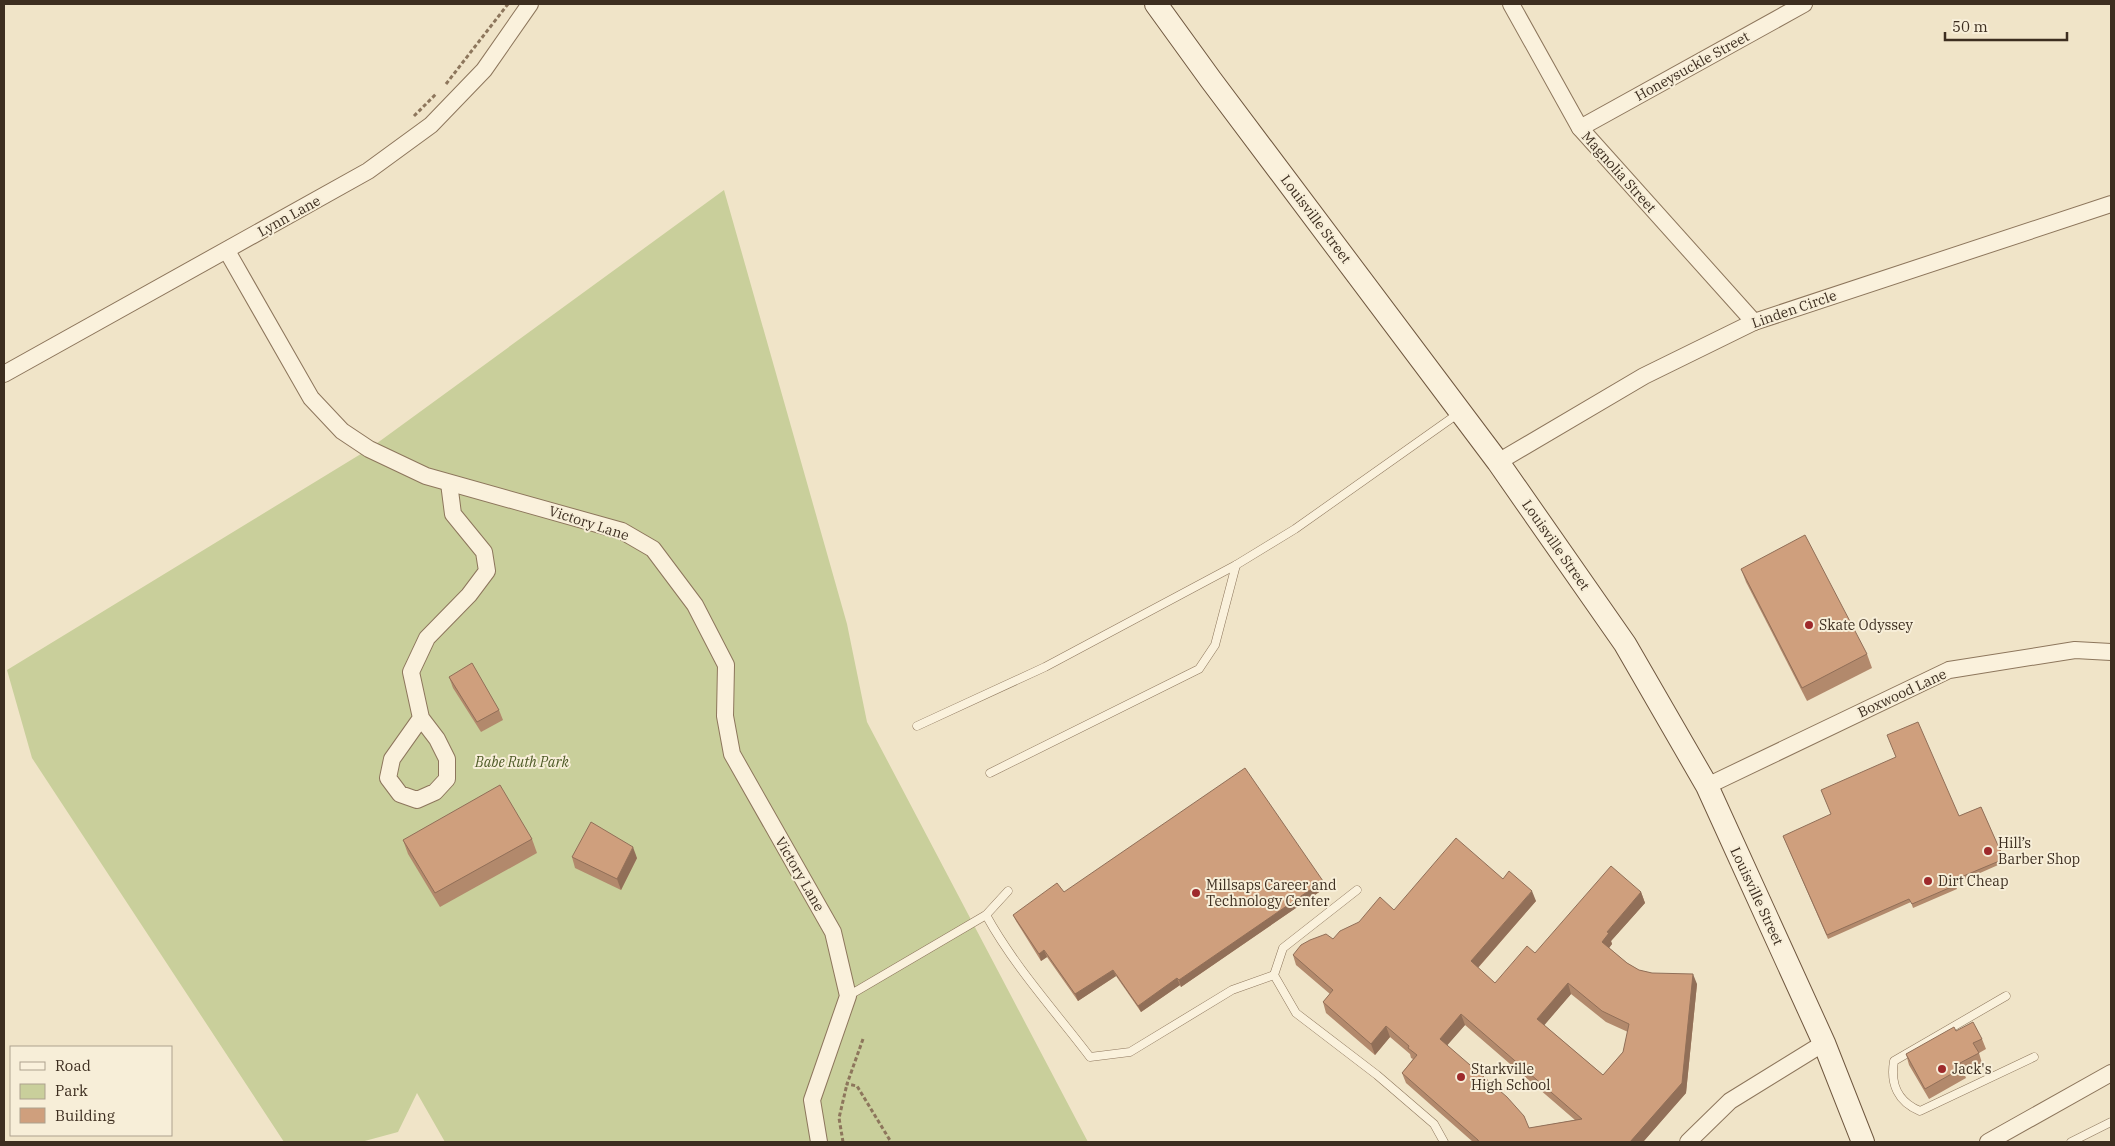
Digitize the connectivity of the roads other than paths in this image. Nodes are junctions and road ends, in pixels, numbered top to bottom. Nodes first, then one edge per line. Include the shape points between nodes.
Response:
1 (530, 4) edge
2 (1156, 4) edge
3 (1511, 4) edge
4 (1804, 4) edge
5 (1580, 128) junction
6 (2111, 204) edge
7 (227, 251) junction
8 (1754, 322) junction
9 (4, 374) edge
10 (1461, 412) junction
11 (1498, 462) junction
12 (449, 483) junction
13 (1236, 565) junction
14 (2111, 652) edge
15 (422, 718) junction
16 (917, 726) dead end
17 (990, 774) dead end
18 (1707, 786) junction
19 (1358, 890) dead end
20 (1008, 891) dead end
21 (986, 915) junction
22 (1274, 975) junction
23 (848, 996) junction
24 (2006, 996) dead end
25 (1824, 1043) junction
26 (2034, 1056) dead end
27 (2111, 1073) edge
28 (2111, 1122) edge
29 (819, 1142) edge
30 (1444, 1142) edge
31 (1688, 1142) edge
32 (1863, 1142) edge
33 (1988, 1142) edge
34 (2071, 1142) edge

1 - 7 street, Lynn Lane via 484,70 431,125 368,171
2 - 10 main road, Louisville Street
3 - 5 street, Magnolia Street
4 - 5 street, Honeysuckle Street
5 - 8 street, Magnolia Street
6 - 8 street, Linden Circle
7 - 9 street, Lynn Lane
7 - 12 street, Victory Lane via 311,398 342,432 369,449 426,476
8 - 11 street, Linden Circle via 1644,376
10 - 11 main road, Louisville Street
10 - 13 lane via 1295,529
11 - 18 main road, Louisville Street via 1625,644
12 - 15 street via 453,514 484,552 487,571 469,596 428,638 411,672
12 - 23 street, Victory Lane via 622,531 653,549 695,606 726,665 725,716 732,754 833,932
13 - 16 lane via 1045,667
13 - 17 lane via 1216,645 1199,669
14 - 18 street, Boxwood Lane via 2075,650 1949,670
15 - 15 street via 392,759 388,778 400,794 417,800 436,792 447,779 447,760
18 - 25 main road, Louisville Street
19 - 22 lane via 1283,948
20 - 21 lane
21 - 22 lane via 1032,983 1090,1057 1130,1052 1232,990
21 - 23 lane
22 - 30 lane via 1296,1013 1378,1075 1434,1124
23 - 29 street via 812,1100
24 - 26 lane via 1894,1061 1892,1076 1898,1093 1908,1106 1920,1111
25 - 31 street via 1730,1101
25 - 32 main road, Louisville Street
27 - 33 street
28 - 34 lane

